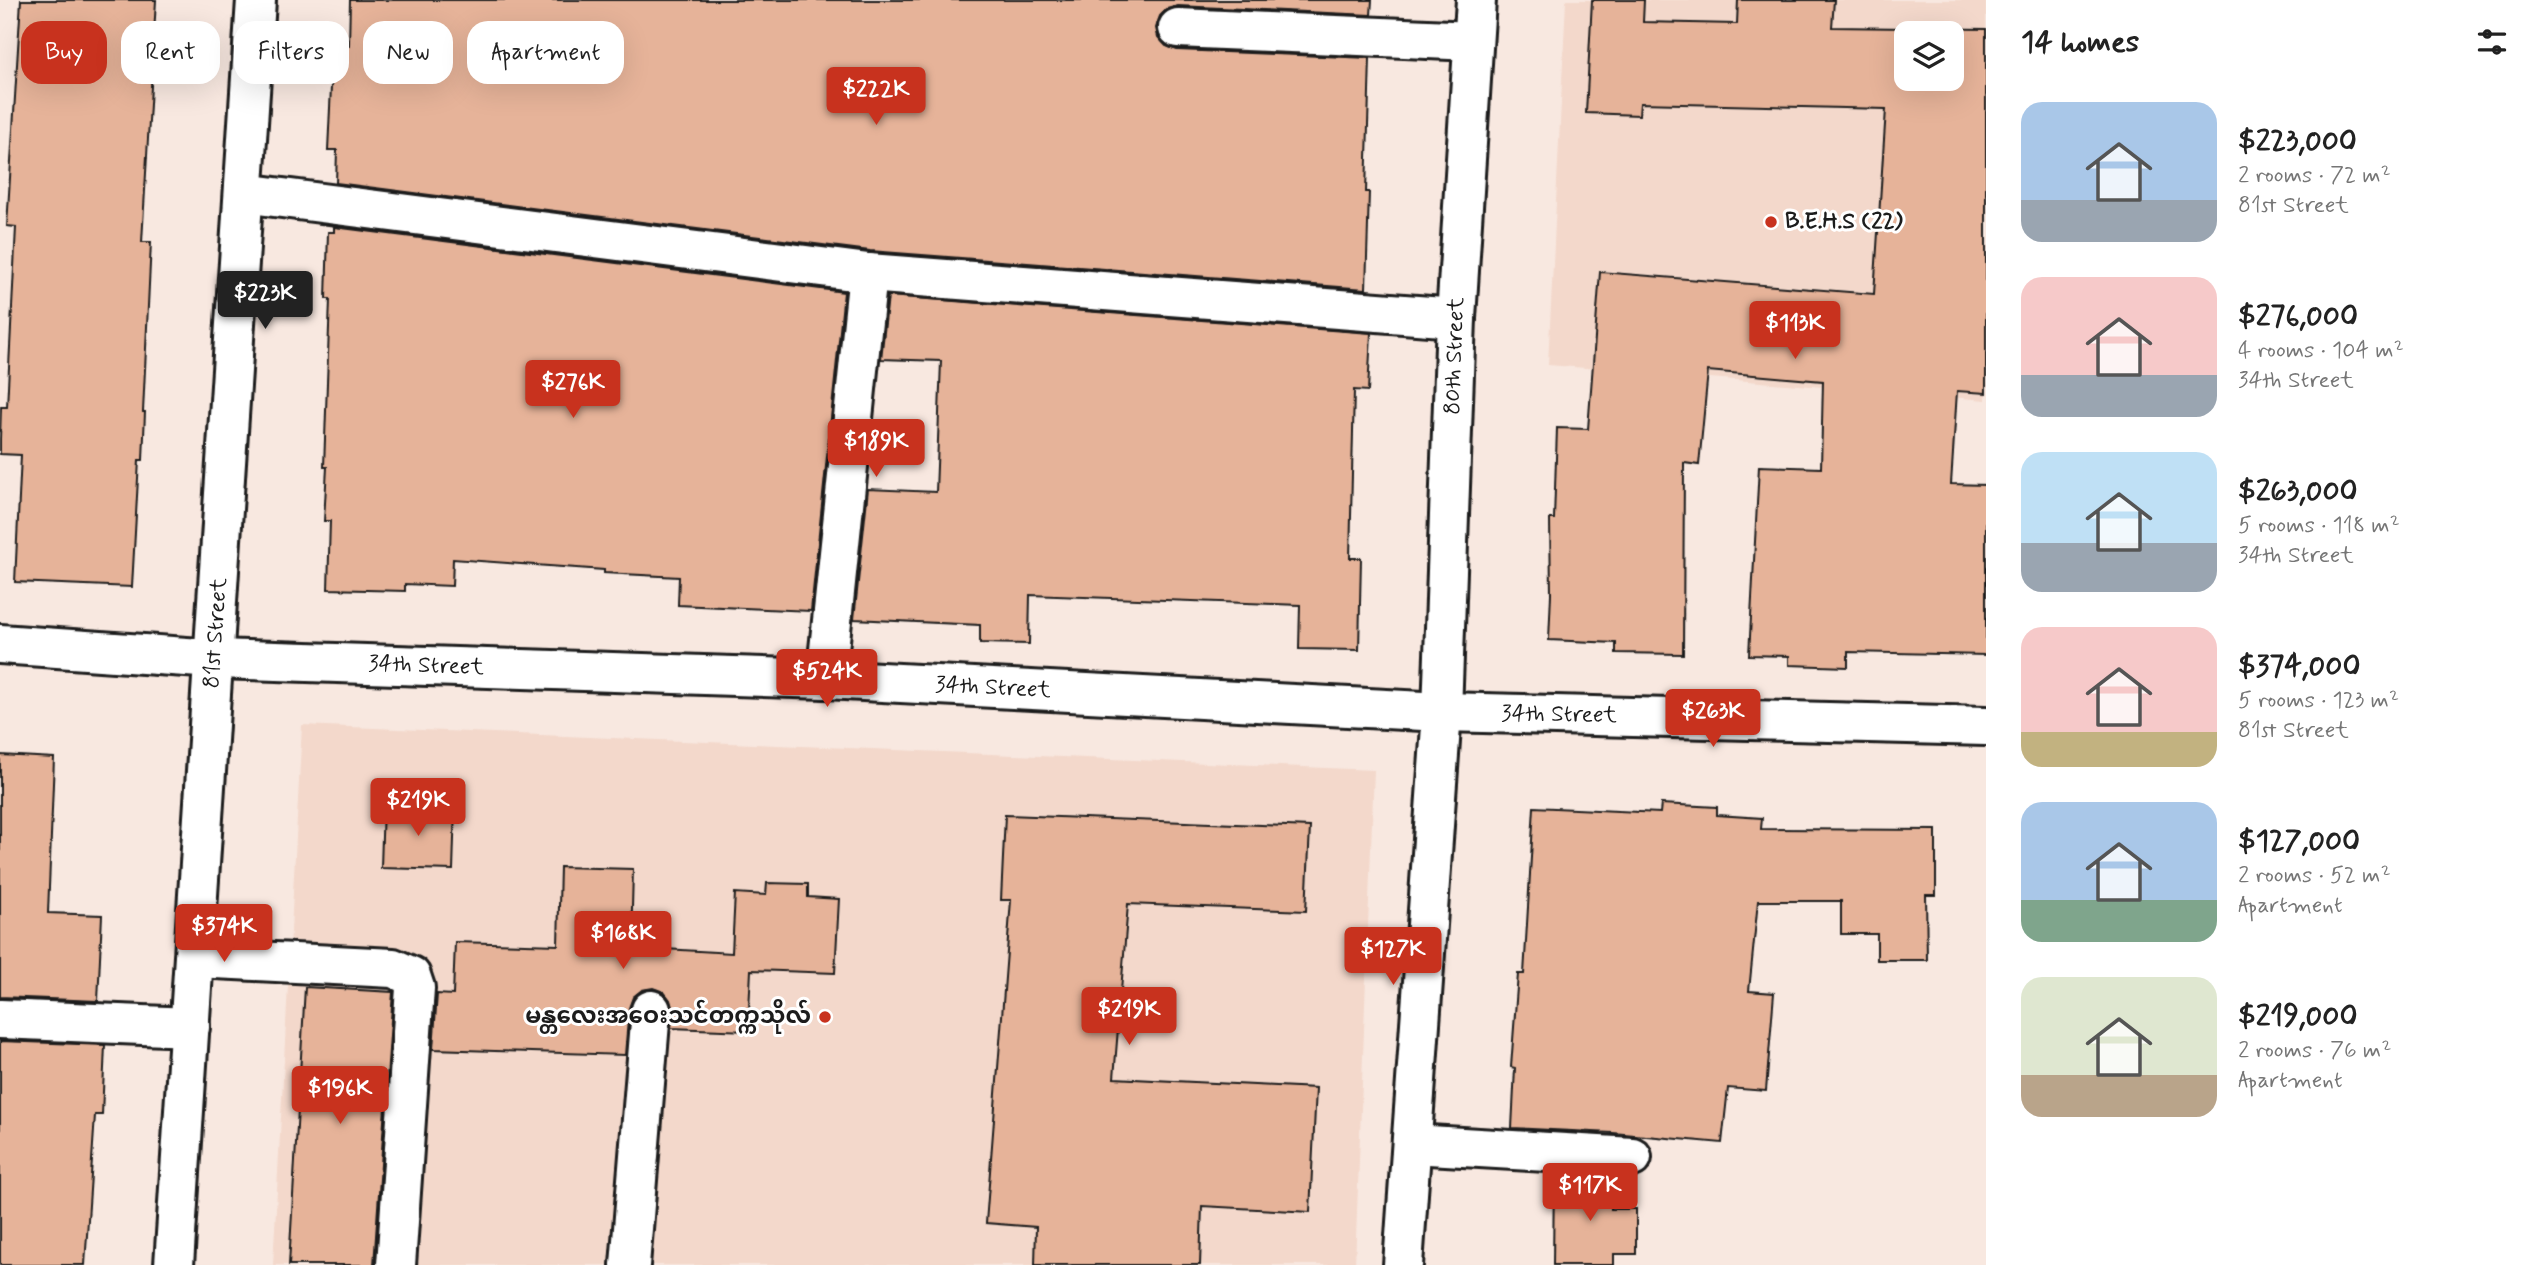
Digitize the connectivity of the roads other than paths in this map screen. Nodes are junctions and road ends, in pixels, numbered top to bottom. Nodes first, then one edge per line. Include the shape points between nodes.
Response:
1 (256, 0) edge
2 (1476, 0) edge
3 (1178, 28) dead end
4 (1474, 41) junction
5 (244, 193) junction
6 (867, 273) junction
7 (1456, 318) junction
8 (0, 644) edge
9 (215, 659) junction
10 (826, 679) junction
11 (1441, 712) junction
12 (1986, 726) edge
13 (195, 958) junction
14 (651, 1010) dead end
15 (0, 1019) edge
16 (190, 1027) junction
17 (1412, 1144) junction
18 (1632, 1157) dead end
19 (174, 1265) edge
20 (396, 1265) edge
21 (630, 1265) edge
22 (1403, 1265) edge

1 - 5 street, 81st Street
2 - 4 street, 80th Street
3 - 4 street
4 - 7 street, 80th Street
5 - 6 street
5 - 9 street, 81st Street
6 - 7 street
6 - 10 street
7 - 11 street, 80th Street
8 - 9 street, 34th Street
9 - 10 street, 34th Street
9 - 13 street, 81st Street
10 - 11 street, 34th Street
11 - 12 street, 34th Street
11 - 17 street, 80th Street
13 - 16 street, 81st Street
13 - 20 street via 393,968 411,976 415,988
14 - 21 street
15 - 16 street
16 - 19 street, 81st Street
17 - 18 street
17 - 22 street, 80th Street

